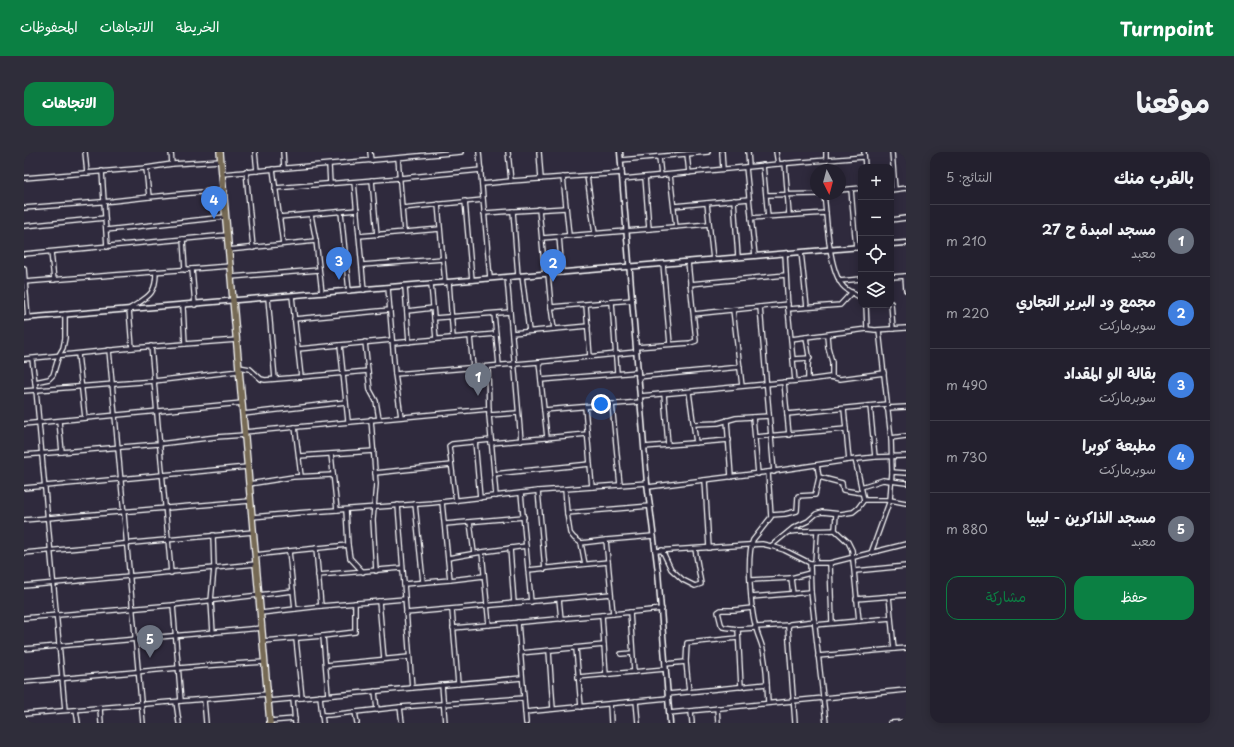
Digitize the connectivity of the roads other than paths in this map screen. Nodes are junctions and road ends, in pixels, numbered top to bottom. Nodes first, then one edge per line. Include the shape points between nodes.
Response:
1 (85, 152) edge
2 (170, 152) edge
3 (220, 152) edge
4 (255, 152) edge
5 (283, 152) edge
6 (370, 152) edge
7 (461, 152) edge
8 (479, 152) edge
9 (508, 152) edge
10 (539, 152) edge
11 (620, 152) edge
12 (708, 152) edge
13 (722, 152) edge
14 (748, 152) edge
15 (776, 152) edge
16 (826, 152) edge
17 (864, 152) edge
18 (892, 152) edge
19 (687, 154) junction
20 (659, 157) junction
21 (864, 157) junction
22 (398, 158) junction
23 (621, 160) junction
24 (826, 160) junction
25 (220, 161) junction
26 (371, 161) junction
27 (785, 163) junction
28 (172, 164) junction
29 (778, 164) junction
30 (865, 164) edge
31 (892, 164) edge
32 (329, 165) junction
33 (763, 165) junction
34 (747, 167) junction
35 (146, 168) junction
36 (284, 168) junction
37 (273, 169) junction
38 (723, 169) junction
39 (481, 170) junction
40 (102, 171) junction
41 (246, 171) junction
42 (257, 171) junction
43 (87, 173) junction
44 (622, 173) junction
45 (689, 173) junction
46 (222, 174) junction
47 (670, 175) junction
48 (587, 176) junction
49 (661, 176) junction
50 (563, 177) junction
51 (645, 177) junction
52 (24, 178) edge
53 (400, 178) junction
54 (541, 179) junction
55 (622, 179) junction
56 (372, 180) junction
57 (511, 181) junction
58 (354, 182) junction
59 (330, 184) junction
60 (482, 184) junction
61 (275, 188) junction
62 (858, 188) edge
63 (906, 188) edge
64 (846, 189) edge
65 (851, 189) junction
66 (894, 189) edge
67 (223, 190) junction
68 (787, 194) junction
69 (810, 194) edge
70 (766, 195) junction
71 (149, 197) junction
72 (749, 199) junction
73 (483, 200) junction
74 (734, 200) junction
75 (825, 200) edge
76 (465, 201) junction
77 (104, 202) junction
78 (707, 203) junction
79 (438, 204) junction
80 (674, 206) junction
81 (24, 208) edge
82 (402, 208) junction
83 (566, 208) junction
84 (539, 209) junction
85 (357, 210) junction
86 (513, 211) junction
87 (341, 212) junction
88 (484, 212) junction
89 (826, 212) junction
90 (311, 215) junction
91 (789, 215) junction
92 (225, 217) junction
93 (279, 217) junction
94 (768, 217) junction
95 (105, 218) junction
96 (751, 218) junction
97 (906, 218) edge
98 (894, 220) edge
99 (709, 224) junction
100 (24, 226) edge
101 (676, 226) junction
102 (440, 229) junction
103 (649, 229) junction
104 (106, 230) junction
105 (627, 231) junction
106 (404, 232) junction
107 (377, 234) junction
108 (595, 234) junction
109 (227, 235) junction
110 (569, 235) junction
111 (359, 236) junction
112 (559, 236) junction
113 (542, 238) junction
114 (182, 239) junction
115 (858, 240) edge
116 (316, 241) junction
117 (906, 243) edge
118 (283, 244) junction
119 (894, 244) edge
120 (108, 247) junction
121 (858, 247) edge
122 (253, 248) junction
123 (228, 250) junction
124 (830, 250) junction
125 (51, 252) junction
126 (801, 252) junction
127 (24, 254) edge
128 (785, 254) junction
129 (755, 256) junction
130 (738, 257) junction
131 (443, 259) junction
132 (712, 260) junction
133 (688, 262) junction
134 (663, 264) junction
135 (362, 265) junction
136 (230, 266) junction
137 (630, 266) junction
138 (24, 268) edge
139 (192, 269) junction
140 (185, 270) junction
141 (319, 270) junction
142 (156, 272) junction
143 (562, 272) junction
144 (547, 274) junction
145 (786, 275) junction
146 (520, 276) junction
147 (906, 276) edge
148 (507, 277) junction
149 (894, 277) edge
150 (231, 278) junction
151 (490, 278) junction
152 (54, 280) junction
153 (472, 280) junction
154 (858, 280) edge
155 (839, 281) junction
156 (25, 282) edge
157 (447, 283) junction
158 (431, 284) junction
159 (690, 284) junction
160 (405, 287) junction
161 (388, 288) junction
162 (364, 290) junction
163 (906, 290) edge
164 (349, 291) junction
165 (852, 292) junction
166 (322, 293) junction
167 (292, 296) junction
168 (858, 296) edge
169 (268, 298) junction
170 (632, 300) junction
171 (233, 302) junction
172 (612, 302) junction
173 (788, 304) junction
174 (195, 305) junction
175 (586, 305) junction
176 (183, 306) junction
177 (552, 307) junction
178 (760, 307) junction
179 (807, 307) junction
180 (433, 308) junction
181 (866, 308) edge
182 (891, 308) edge
183 (129, 309) junction
184 (788, 309) junction
185 (390, 310) junction
186 (733, 310) junction
187 (407, 311) junction
188 (510, 312) junction
189 (65, 314) junction
190 (494, 314) junction
191 (694, 314) junction
192 (451, 317) junction
193 (26, 318) edge
194 (434, 318) junction
195 (294, 319) junction
196 (588, 326) junction
197 (906, 328) edge
198 (554, 329) junction
199 (868, 329) junction
200 (893, 329) junction
201 (879, 330) junction
202 (529, 331) junction
203 (512, 333) junction
204 (496, 334) junction
205 (827, 335) junction
206 (470, 336) junction
207 (806, 337) junction
208 (453, 338) junction
209 (791, 338) junction
210 (436, 339) junction
211 (236, 340) junction
212 (392, 341) junction
213 (365, 342) junction
214 (409, 342) junction
215 (185, 344) junction
216 (670, 344) junction
217 (340, 345) junction
218 (151, 346) junction
219 (636, 347) junction
220 (132, 348) junction
221 (298, 349) junction
222 (109, 350) junction
223 (636, 352) junction
224 (78, 354) junction
225 (616, 354) junction
226 (59, 355) junction
227 (590, 357) junction
228 (810, 358) junction
229 (24, 359) edge
230 (32, 359) junction
231 (793, 359) junction
232 (539, 362) junction
233 (514, 364) junction
234 (499, 366) junction
235 (488, 367) junction
236 (740, 367) junction
237 (473, 368) junction
238 (239, 369) junction
239 (368, 371) junction
240 (638, 372) junction
241 (617, 373) junction
242 (343, 374) junction
243 (395, 374) junction
244 (884, 374) junction
245 (301, 377) junction
246 (638, 377) junction
247 (832, 377) junction
248 (154, 380) junction
249 (275, 380) junction
250 (541, 380) junction
251 (808, 380) junction
252 (795, 381) junction
253 (35, 382) junction
254 (784, 382) junction
255 (112, 384) junction
256 (767, 384) junction
257 (81, 386) junction
258 (742, 386) junction
259 (36, 390) junction
260 (24, 391) edge
261 (689, 392) junction
262 (664, 394) junction
263 (640, 396) junction
264 (346, 402) junction
265 (640, 402) junction
266 (242, 403) junction
267 (612, 404) junction
268 (870, 406) junction
269 (887, 406) junction
270 (585, 407) junction
271 (906, 407) edge
272 (489, 409) junction
273 (844, 409) junction
274 (544, 410) junction
275 (156, 411) junction
276 (518, 413) junction
277 (243, 414) junction
278 (787, 414) junction
279 (115, 415) junction
280 (489, 415) junction
281 (769, 416) junction
282 (401, 417) junction
283 (753, 417) junction
284 (85, 418) junction
285 (379, 418) junction
286 (371, 419) junction
287 (727, 420) junction
288 (59, 421) junction
289 (348, 421) junction
290 (39, 423) junction
291 (24, 424) edge
292 (694, 424) junction
293 (295, 427) junction
294 (846, 429) junction
295 (244, 433) junction
296 (587, 434) junction
297 (789, 435) junction
298 (771, 436) junction
299 (906, 436) edge
300 (755, 437) junction
301 (547, 438) junction
302 (890, 438) junction
303 (729, 440) junction
304 (475, 441) junction
305 (521, 441) junction
306 (491, 442) junction
307 (696, 443) junction
308 (159, 444) junction
309 (668, 445) junction
310 (117, 447) junction
311 (644, 447) junction
312 (374, 451) junction
313 (62, 452) junction
314 (41, 454) junction
315 (331, 454) junction
316 (24, 455) edge
317 (299, 456) junction
318 (906, 456) edge
319 (875, 457) junction
320 (892, 457) junction
321 (855, 459) junction
322 (850, 460) junction
323 (590, 464) junction
324 (451, 465) junction
325 (818, 465) junction
326 (247, 467) junction
327 (768, 472) junction
328 (774, 472) junction
329 (892, 472) junction
330 (906, 472) edge
331 (375, 473) junction
332 (494, 474) junction
333 (758, 474) junction
334 (333, 475) junction
335 (162, 476) junction
336 (301, 476) junction
337 (819, 476) junction
338 (731, 477) junction
339 (120, 480) junction
340 (705, 480) junction
341 (891, 480) junction
342 (249, 484) junction
343 (906, 484) edge
344 (620, 485) junction
345 (648, 485) junction
346 (44, 486) junction
347 (592, 487) junction
348 (861, 487) junction
349 (24, 488) edge
350 (565, 489) junction
351 (538, 491) junction
352 (522, 493) junction
353 (862, 494) junction
354 (496, 496) junction
355 (480, 498) junction
356 (864, 500) junction
357 (890, 500) junction
358 (250, 501) junction
359 (456, 501) junction
360 (442, 502) junction
361 (906, 503) edge
362 (415, 504) junction
363 (398, 505) junction
364 (650, 506) junction
365 (165, 508) junction
366 (373, 508) junction
367 (337, 510) junction
368 (346, 510) junction
369 (123, 512) junction
370 (567, 513) junction
371 (836, 514) junction
372 (771, 515) junction
373 (252, 517) junction
374 (524, 517) junction
375 (47, 518) junction
376 (24, 520) edge
377 (470, 522) junction
378 (445, 524) junction
379 (835, 530) junction
380 (817, 531) junction
381 (253, 532) junction
382 (787, 532) junction
383 (213, 535) junction
384 (653, 536) junction
385 (168, 540) junction
386 (606, 540) junction
387 (126, 543) junction
388 (581, 543) junction
389 (906, 544) edge
390 (751, 545) junction
391 (348, 546) junction
392 (526, 546) junction
393 (771, 546) junction
394 (316, 548) junction
395 (510, 548) junction
396 (695, 548) junction
397 (709, 548) junction
398 (50, 550) junction
399 (662, 550) junction
400 (289, 551) junction
401 (655, 551) junction
402 (482, 552) junction
403 (24, 553) edge
404 (474, 553) junction
405 (871, 553) junction
406 (255, 555) junction
407 (853, 557) junction
408 (448, 558) junction
409 (608, 562) junction
410 (810, 563) junction
411 (815, 563) junction
412 (830, 563) junction
413 (256, 564) junction
414 (585, 564) junction
415 (906, 566) edge
416 (214, 568) junction
417 (402, 568) junction
418 (545, 569) junction
419 (528, 570) junction
420 (376, 571) junction
421 (855, 571) junction
422 (171, 572) junction
423 (363, 572) junction
424 (810, 573) junction
425 (318, 575) junction
426 (129, 576) junction
427 (484, 576) junction
428 (791, 578) junction
429 (450, 580) junction
430 (751, 580) junction
431 (423, 582) junction
432 (53, 583) junction
433 (404, 584) junction
434 (24, 586) edge
435 (293, 591) junction
436 (812, 592) junction
437 (611, 594) junction
438 (793, 594) junction
439 (259, 595) junction
440 (906, 595) edge
441 (889, 596) junction
442 (751, 598) junction
443 (405, 599) junction
444 (559, 599) junction
445 (856, 599) junction
446 (210, 601) junction
447 (379, 601) junction
448 (531, 602) junction
449 (355, 603) junction
450 (514, 604) junction
451 (173, 605) junction
452 (321, 606) junction
453 (487, 606) junction
454 (132, 608) junction
455 (752, 608) junction
456 (295, 609) junction
457 (662, 609) junction
458 (452, 610) junction
459 (630, 612) junction
460 (261, 613) junction
461 (406, 613) junction
462 (613, 614) junction
463 (56, 615) junction
464 (602, 615) junction
465 (24, 618) edge
466 (891, 618) junction
467 (561, 619) junction
468 (859, 621) junction
469 (518, 622) junction
470 (815, 623) junction
471 (832, 623) junction
472 (489, 625) junction
473 (788, 625) junction
474 (262, 628) junction
475 (454, 628) junction
476 (756, 628) junction
477 (738, 629) junction
478 (213, 632) junction
479 (175, 636) junction
480 (323, 636) junction
481 (296, 638) junction
482 (738, 638) junction
483 (135, 639) junction
484 (263, 641) junction
485 (604, 645) junction
486 (59, 646) junction
487 (576, 648) junction
488 (906, 648) edge
489 (24, 649) edge
490 (894, 649) junction
491 (549, 651) junction
492 (520, 653) junction
493 (632, 653) junction
494 (621, 654) dead end
495 (818, 656) junction
496 (409, 657) junction
497 (384, 659) junction
498 (265, 662) junction
499 (686, 662) junction
500 (665, 664) junction
501 (326, 665) junction
502 (178, 668) junction
503 (665, 669) junction
504 (138, 672) junction
505 (634, 672) junction
506 (606, 675) junction
507 (578, 677) junction
508 (62, 678) junction
509 (522, 678) junction
510 (24, 682) edge
511 (458, 684) junction
512 (767, 684) junction
513 (442, 685) junction
514 (741, 687) junction
515 (412, 688) junction
516 (906, 690) edge
517 (375, 691) junction
518 (689, 692) junction
519 (268, 694) junction
520 (328, 695) junction
521 (320, 696) junction
522 (668, 696) junction
523 (302, 698) junction
524 (524, 698) junction
525 (823, 698) junction
526 (293, 699) junction
527 (204, 700) junction
528 (268, 701) junction
529 (636, 701) junction
530 (794, 701) junction
531 (179, 702) junction
532 (768, 703) junction
533 (141, 704) junction
534 (444, 704) junction
535 (610, 704) junction
536 (400, 707) junction
537 (581, 707) junction
538 (100, 708) junction
539 (717, 708) junction
540 (554, 709) junction
541 (66, 710) junction
542 (76, 710) junction
543 (377, 710) junction
544 (691, 711) junction
545 (355, 712) junction
546 (525, 712) junction
547 (669, 713) junction
548 (24, 714) edge
549 (322, 715) junction
550 (295, 721) edge
551 (270, 722) edge
552 (906, 722) edge
553 (78, 723) edge
554 (101, 723) edge
555 (143, 723) edge
556 (179, 723) edge
557 (206, 723) edge
558 (323, 723) edge
559 (356, 723) edge
560 (402, 723) edge
561 (445, 723) edge
562 (526, 723) edge
563 (611, 723) edge
564 (638, 723) edge
565 (670, 723) edge
566 (692, 723) edge
567 (718, 723) edge
568 (795, 723) edge
569 (826, 723) edge
570 (890, 723) edge
571 (898, 723) edge

1 - 43 street
2 - 28 street
3 - 25 highway
4 - 42 street
5 - 36 street
6 - 26 street
7 - 22 street
8 - 39 street
9 - 57 street
10 - 54 street
11 - 23 street
12 - 19 street
13 - 38 street
14 - 34 street
15 - 29 street
16 - 24 street
17 - 21 street
18 - 31 street
19 - 20 street
19 - 45 street
20 - 23 street
20 - 49 street
21 - 24 street
21 - 30 street
22 - 26 street
22 - 53 street
23 - 44 street
24 - 27 street
25 - 28 street
25 - 46 highway
26 - 32 street
27 - 29 street
27 - 68 street
28 - 35 street
29 - 33 street
32 - 36 street
32 - 59 street
33 - 34 street
33 - 70 street
34 - 38 street
34 - 72 street
35 - 40 street
35 - 71 street
36 - 37 street
37 - 42 street
37 - 61 street
38 - 45 street
39 - 53 street
39 - 60 street
40 - 43 street
40 - 77 street
41 - 42 street
41 - 46 street
41 - 122 street
43 - 52 street
44 - 48 street
44 - 55 street
45 - 47 street
46 - 67 highway
47 - 49 street
47 - 80 street
48 - 50 street
48 - 108 street
49 - 51 street
50 - 54 street
50 - 83 street
51 - 55 street
51 - 103 street
53 - 56 street
53 - 82 street
54 - 57 street
55 - 105 street
56 - 58 street
56 - 107 street
57 - 60 street
58 - 59 street
58 - 85 street
59 - 61 street
60 - 73 street
61 - 93 street
62 - 65 street
63 - 66 street
64 - 65 street
65 - 115 street
67 - 71 street
67 - 92 highway
68 - 69 street
68 - 70 street
68 - 91 street
70 - 94 street
71 - 77 street
72 - 74 street
72 - 96 street
73 - 76 street
73 - 88 street
74 - 78 street
74 - 130 street
75 - 89 street
76 - 79 street
76 - 153 street
77 - 81 street
77 - 95 street
78 - 80 street
78 - 99 street
79 - 82 street
79 - 102 street
80 - 101 street
82 - 106 street
83 - 84 street
83 - 110 street
84 - 86 street
84 - 113 street
85 - 87 street
85 - 111 street
86 - 88 street
86 - 146 street
87 - 90 street
87 - 164 street
88 - 151 street
89 - 91 street
89 - 124 street
90 - 93 street
90 - 116 street
91 - 94 street
92 - 104 street
92 - 109 highway
93 - 118 street
94 - 96 street
95 - 100 street
95 - 104 street
96 - 129 street
97 - 98 street
99 - 101 street
99 - 132 street
101 - 103 street
102 - 106 street
102 - 131 street
103 - 105 street
104 - 120 street
105 - 108 street
105 - 137 street
106 - 107 street
107 - 111 street
108 - 110 street
109 - 114 street
109 - 123 highway
110 - 112 street
111 - 135 street
112 - 113 street
112 - 143 street
113 - 144 street
114 - 120 street
114 - 140 street
116 - 118 street
116 - 141 street
117 - 119 street
118 - 122 street
120 - 125 street
121 - 124 street
122 - 123 street
123 - 136 highway
124 - 126 street
124 - 155 street
125 - 127 street
125 - 152 street
126 - 128 street
126 - 179 street
128 - 129 street
128 - 145 street
129 - 130 street
130 - 132 street
131 - 135 street
131 - 157 street
132 - 133 street
133 - 134 street
133 - 159 street
134 - 137 street
134 - 216 street
135 - 162 street
136 - 139 street
136 - 150 highway
137 - 143 street
137 - 170 street
138 - 156 street
139 - 140 street
139 - 174 street
140 - 142 street
141 - 150 street
141 - 166 street
142 - 152 street
142 - 183 street via 154,290 147,298
143 - 144 street
144 - 146 street
144 - 177 street
145 - 159 street
145 - 173 street
146 - 148 street
146 - 202 street
147 - 149 street
147 - 163 street
148 - 151 street
148 - 188 street
150 - 171 highway
151 - 153 street
152 - 156 street
153 - 157 street
154 - 155 street
155 - 165 street via 844,288
156 - 193 street
157 - 158 street
157 - 192 street
158 - 160 street
158 - 180 street
159 - 191 street
160 - 161 street
160 - 187 street
161 - 162 street
161 - 185 street
162 - 164 street
164 - 166 street
165 - 168 street
165 - 179 street via 840,305
166 - 167 street
167 - 169 street
167 - 195 street
169 - 171 street
169 - 249 street
170 - 172 street
170 - 219 street
171 - 174 street
171 - 211 highway
172 - 175 street
172 - 225 street
173 - 178 street
173 - 184 street
174 - 176 street
175 - 177 street
175 - 196 street
176 - 183 street
176 - 215 street
177 - 198 street
178 - 186 street
178 - 256 street
179 - 184 street
180 - 187 street
180 - 194 street
181 - 199 street
182 - 200 street
183 - 189 street
183 - 220 street
184 - 209 street
185 - 195 street
185 - 212 street
186 - 191 street
186 - 236 street
187 - 214 street
188 - 190 street
188 - 203 street
189 - 193 street
189 - 226 street via 65,338
190 - 192 street
190 - 204 street
191 - 216 street via 696,341
192 - 194 street
192 - 208 street
194 - 210 street
195 - 221 street
196 - 198 street
196 - 227 street
197 - 200 street
198 - 202 street
199 - 201 street
199 - 205 street
200 - 201 street
201 - 244 street
202 - 203 street
203 - 233 street
204 - 206 street
204 - 234 street
205 - 207 street
205 - 247 street
206 - 208 street
206 - 237 street
207 - 209 street
207 - 228 street
208 - 210 street
209 - 231 street
210 - 214 street
211 - 215 street
211 - 238 highway
212 - 213 street
212 - 214 street
212 - 243 street
213 - 217 street
213 - 239 street
215 - 218 street
216 - 219 street
217 - 221 street
217 - 242 street
218 - 220 street
218 - 248 street
219 - 223 street
220 - 222 street
221 - 245 street
222 - 224 street
222 - 255 street
223 - 225 street
223 - 240 street
224 - 226 street
224 - 257 street
225 - 227 street
225 - 241 street
226 - 230 street
226 - 253 street via 53,375
227 - 232 street
228 - 231 street
228 - 251 street
229 - 230 street
230 - 253 street
231 - 252 street
232 - 233 street
232 - 250 street
233 - 234 street
233 - 276 street
234 - 235 street
235 - 237 street
235 - 272 street
236 - 246 street
236 - 258 street
237 - 243 street
238 - 248 street
238 - 249 street via 250,369 261,379
238 - 266 highway
239 - 242 street
239 - 285 street via 370,390 376,401
240 - 241 street
240 - 246 street
241 - 250 street
242 - 245 street
242 - 264 street
243 - 282 street
244 - 247 street via 840,379
244 - 269 street
245 - 249 street
246 - 263 street
247 - 251 street
248 - 255 street
248 - 275 street
250 - 274 street
251 - 252 street
252 - 254 street
253 - 259 street
254 - 256 street
254 - 278 street
255 - 257 street
255 - 279 street
256 - 258 street
256 - 281 street
257 - 259 street
257 - 284 street
258 - 261 street
259 - 260 street
259 - 290 street
261 - 262 street
261 - 292 street
262 - 263 street
262 - 309 street
263 - 265 street
264 - 277 street
264 - 289 street
265 - 267 street
265 - 311 street
266 - 275 street
266 - 277 highway
267 - 270 street
267 - 344 street
268 - 269 street
268 - 273 street
268 - 319 street
269 - 271 street
269 - 302 street
270 - 274 street
270 - 296 street
272 - 280 street
272 - 282 street
273 - 278 street
273 - 294 street
274 - 301 street
275 - 279 street
275 - 308 street
276 - 280 street
276 - 305 street
277 - 295 highway
278 - 297 street
279 - 284 street
279 - 310 street
280 - 306 street
281 - 283 street
281 - 298 street
282 - 285 street
283 - 287 street
283 - 300 street
284 - 288 street
285 - 286 street
286 - 289 street
286 - 312 street
287 - 292 street
287 - 303 street
288 - 290 street
288 - 313 street
289 - 293 street
290 - 291 street
290 - 314 street
292 - 307 street
293 - 295 street
293 - 317 street
294 - 297 street
294 - 322 street
295 - 308 street
295 - 326 highway
296 - 301 street
296 - 323 street
297 - 298 street
298 - 300 street
298 - 328 street
299 - 302 street
300 - 333 street
301 - 305 street
302 - 320 street
303 - 307 street
303 - 338 street
304 - 306 street
304 - 324 street via 450,445 448,448
304 - 355 street
305 - 306 street
306 - 332 street
307 - 309 street
308 - 310 street
308 - 335 street
309 - 311 street
310 - 313 street
310 - 339 street
311 - 345 street
312 - 315 street
312 - 331 street
313 - 314 street
314 - 316 street
314 - 346 street
315 - 317 street
315 - 334 street
317 - 336 street
318 - 320 street
319 - 320 street
319 - 321 street
320 - 329 street
321 - 322 street
321 - 348 street
322 - 325 street
323 - 332 street
323 - 347 street
324 - 331 street
324 - 359 street
325 - 328 street
325 - 337 street
326 - 335 street
326 - 342 highway
327 - 328 street
327 - 333 street
327 - 372 street
329 - 330 street
329 - 341 street
331 - 366 street
332 - 354 street
333 - 338 street
334 - 336 street
334 - 367 street
335 - 339 street
335 - 365 street
336 - 342 street
337 - 353 street via 842,483 843,490
337 - 372 street via 815,495 797,497 798,511
338 - 340 street
339 - 346 street
339 - 369 street
340 - 345 street
340 - 397 street
341 - 343 street
341 - 348 street
341 - 357 street
342 - 358 highway
344 - 345 street
344 - 347 street
345 - 364 street
346 - 349 street
346 - 375 street
347 - 350 street
348 - 353 street
350 - 351 street
350 - 370 street
351 - 352 street
351 - 418 street
352 - 354 street
352 - 374 street
353 - 356 street
354 - 355 street
355 - 359 street
356 - 357 street
356 - 371 street via 854,512
357 - 361 street
357 - 405 street
358 - 365 street
358 - 373 highway
359 - 360 street
360 - 362 street
360 - 378 street
362 - 363 street
362 - 431 street
363 - 366 street
363 - 417 street
364 - 370 street
364 - 384 street
365 - 369 street
365 - 385 street
366 - 368 street
366 - 420 street
367 - 368 street
367 - 373 street
368 - 391 street
369 - 375 street
369 - 387 street
370 - 388 street via 570,533
371 - 379 street
371 - 382 street via 819,513
372 - 390 street
373 - 381 highway
374 - 377 street
374 - 392 street
375 - 376 street
375 - 398 street
377 - 378 street
377 - 404 street
378 - 408 street
379 - 380 street
379 - 407 street via 848,542
380 - 382 street
380 - 411 street
381 - 383 street
381 - 406 highway
382 - 393 street
383 - 385 street
383 - 416 street
384 - 386 street
384 - 401 street
385 - 387 street
385 - 422 street
386 - 388 street
386 - 409 street
387 - 398 street
387 - 426 street
388 - 414 street
389 - 405 street
390 - 393 street
390 - 397 street
390 - 430 street
391 - 394 street
391 - 423 street via 350,558
392 - 395 street
392 - 419 street
393 - 410 street
394 - 400 street
394 - 425 street
395 - 402 street
395 - 450 street
396 - 397 street
396 - 399 street
396 - 399 street via 701,584 693,586 671,569
398 - 403 street
398 - 432 street
399 - 401 street
400 - 406 street
400 - 435 street
401 - 457 street
402 - 404 street
402 - 427 street
404 - 408 street
405 - 407 street
406 - 413 highway
407 - 412 street
407 - 421 street
408 - 429 street
409 - 414 street
409 - 437 street
410 - 411 street
410 - 424 street
411 - 412 street
412 - 471 street
413 - 416 street
413 - 439 highway
414 - 418 street
415 - 421 street
416 - 422 street
416 - 446 street
417 - 420 street
417 - 433 street
418 - 419 street
419 - 448 street
420 - 423 street
421 - 445 street
422 - 426 street
423 - 425 street
424 - 428 street
424 - 436 street
425 - 452 street
426 - 432 street
426 - 454 street
427 - 429 street
427 - 453 street
428 - 430 street
428 - 438 street
429 - 431 street
430 - 442 street
431 - 433 street
432 - 434 street
432 - 463 street
433 - 443 street
435 - 439 street
435 - 456 street
436 - 438 street
436 - 470 street
437 - 444 street
437 - 462 street
438 - 442 street
439 - 446 street
439 - 460 highway
440 - 441 street
441 - 445 street
441 - 466 street
442 - 455 street
443 - 447 street
443 - 461 street
444 - 448 street
444 - 467 street
445 - 468 street
446 - 451 street
446 - 478 street
447 - 449 street
447 - 497 street
448 - 450 street
449 - 452 street
449 - 480 street via 355,632
450 - 453 street
451 - 454 street
451 - 479 street
452 - 456 street
453 - 458 street
453 - 472 street
454 - 463 street
454 - 483 street
455 - 476 street
455 - 477 street via 718,612 722,626
456 - 460 street
457 - 459 street
457 - 500 street
458 - 461 street
458 - 475 street
459 - 462 street
459 - 493 street
460 - 474 highway
461 - 496 street
462 - 464 street
463 - 465 street
463 - 486 street
464 - 467 street
464 - 485 street
466 - 468 street
466 - 490 street
467 - 469 street
468 - 471 street
469 - 472 street
469 - 492 street
470 - 471 street
470 - 473 street
470 - 495 street
472 - 475 street
473 - 476 street
473 - 530 street
474 - 478 street
474 - 484 highway
475 - 511 street
476 - 477 street
476 - 512 street via 764,654
477 - 482 street
478 - 479 street
479 - 483 street
479 - 502 street
480 - 481 street
480 - 501 street
481 - 484 street
481 - 523 street
482 - 499 street via 687,643
482 - 514 street
483 - 486 street
483 - 504 street
484 - 498 highway
485 - 487 street
485 - 506 street
486 - 489 street
486 - 508 street
487 - 491 street
487 - 507 street
488 - 490 street
490 - 495 street
491 - 492 street
491 - 540 street
492 - 509 street
493 - 494 street
493 - 505 street
495 - 525 street
496 - 497 street
496 - 515 street
497 - 501 street
498 - 502 street
498 - 519 highway
499 - 500 street
499 - 518 street
500 - 503 street
501 - 520 street
502 - 504 street
502 - 531 street
503 - 505 street
503 - 522 street
504 - 508 street
504 - 533 street
505 - 506 street
506 - 507 street
507 - 537 street
508 - 510 street
508 - 541 street
509 - 511 street
509 - 524 street
511 - 513 street
512 - 514 street
512 - 532 street
513 - 515 street
513 - 534 street
514 - 518 street
515 - 517 street
516 - 525 street
517 - 520 street
517 - 543 street
518 - 522 street
519 - 527 street
519 - 528 highway
520 - 521 street
521 - 523 street
521 - 549 street
522 - 529 street
522 - 547 street
523 - 526 street
524 - 534 street
524 - 546 street
525 - 530 street
525 - 569 street
526 - 528 street
526 - 550 street
527 - 531 street
527 - 557 street
528 - 551 highway
529 - 535 street
529 - 564 street
530 - 532 street
530 - 568 street
531 - 533 street
531 - 556 street
532 - 539 street
533 - 538 street
533 - 555 street
534 - 536 street
534 - 561 street
535 - 537 street
535 - 563 street
536 - 543 street
536 - 560 street
537 - 540 street
538 - 542 street
538 - 554 street
539 - 544 street
539 - 567 street
540 - 546 street
541 - 542 street
541 - 548 street
542 - 553 street
543 - 545 street
544 - 547 street
544 - 566 street
545 - 549 street
545 - 559 street
546 - 562 street
547 - 565 street
549 - 558 street
550 - 551 street
552 - 571 street
570 - 571 street

